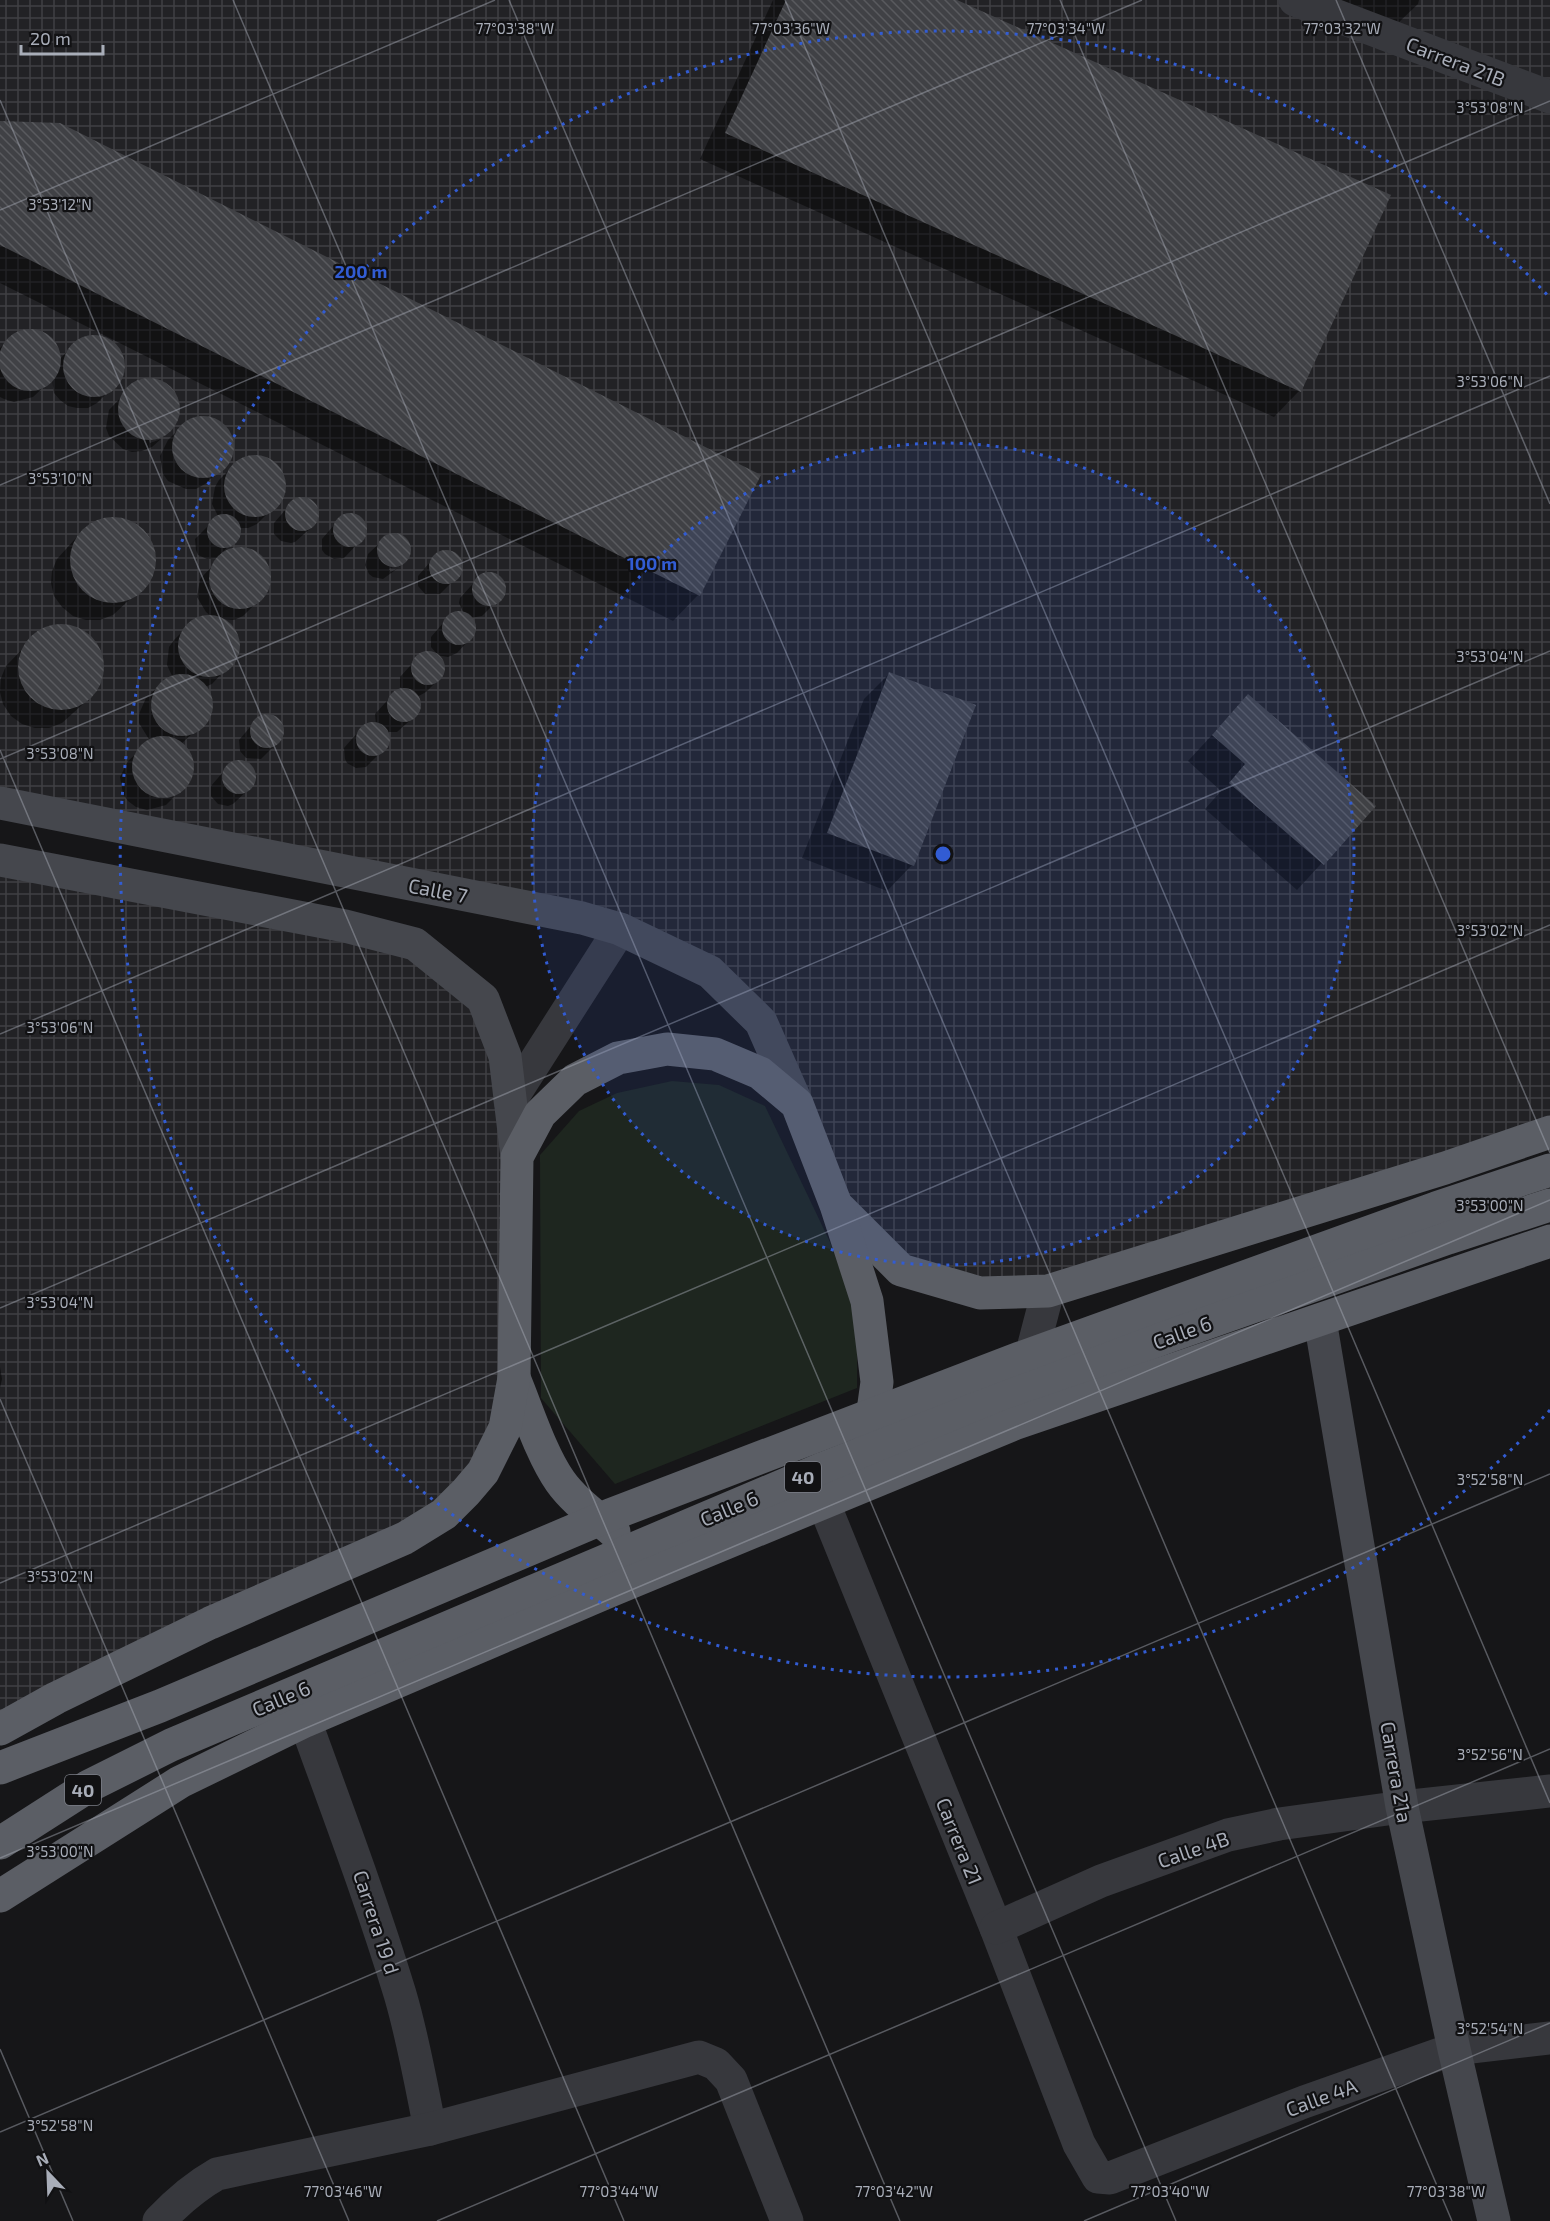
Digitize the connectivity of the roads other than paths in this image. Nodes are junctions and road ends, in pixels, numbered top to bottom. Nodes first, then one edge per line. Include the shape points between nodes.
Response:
1 (1295, 0) edge
2 (1550, 96) edge
3 (0, 803) edge
4 (0, 860) edge
5 (620, 929) junction
6 (510, 1101) junction
7 (797, 1104) junction
8 (1550, 1132) edge
9 (517, 1156) junction
10 (1550, 1170) edge
11 (836, 1205) junction
12 (1550, 1205) edge
13 (1550, 1241) edge
14 (1048, 1291) junction
15 (1320, 1320) junction
16 (514, 1378) junction
17 (1014, 1424) junction
18 (862, 1485) junction
19 (824, 1504) junction
20 (660, 1570) junction
21 (305, 1721) junction
22 (0, 1729) edge
23 (0, 1768) edge
24 (1550, 1791) edge
25 (1402, 1807) junction
26 (0, 1844) edge
27 (0, 1896) edge
28 (996, 1928) junction
29 (1550, 2038) edge
30 (1454, 2049) junction
31 (430, 2129) junction
32 (1098, 2176) joint
33 (159, 2221) edge
34 (787, 2221) edge
35 (1494, 2221) edge

1 - 2 street, Carrera 21B
3 - 5 main road, Calle 7
4 - 6 main road via 345,926 415,944 483,999 505,1056
5 - 6 street
5 - 7 main road, Calle 7 via 710,972 744,1005 761,1022
6 - 9 main road
7 - 9 highway via 760,1073 715,1054 667,1049 628,1056 575,1080 540,1114
7 - 11 highway
8 - 14 highway
9 - 16 highway
10 - 23 highway, Calle 6 / 40 via 1020,1358 610,1515 160,1706
11 - 14 highway via 901,1270 980,1293
11 - 18 highway via 867,1301 875,1354 877,1382
12 - 26 highway, Calle 6 / 40 via 1167,1337 824,1468 171,1745 88,1786
13 - 15 highway
14 - 17 street
15 - 17 highway
15 - 25 main road, Carrera 21a
16 - 20 highway via 559,1480
16 - 22 highway via 505,1428 483,1472 444,1514 427,1526 210,1623
17 - 18 highway
18 - 19 highway
19 - 20 highway
19 - 28 street, Carrera 21
20 - 21 highway
21 - 27 highway via 180,1782
21 - 31 street, Carrera 19 d via 354,1852 400,1996
24 - 25 street, Calle 4B
25 - 28 street, Calle 4B via 1228,1835 1101,1881
25 - 30 main road, Carrera 21a
28 - 32 street, Carrera 21 via 1079,2144
29 - 30 street, Calle 4A
30 - 32 street, Calle 4A via 1304,2102 1110,2178
30 - 35 main road, Carrera 21a
31 - 33 street via 216,2174 178,2200
31 - 34 street via 699,2057 716,2064 732,2080

